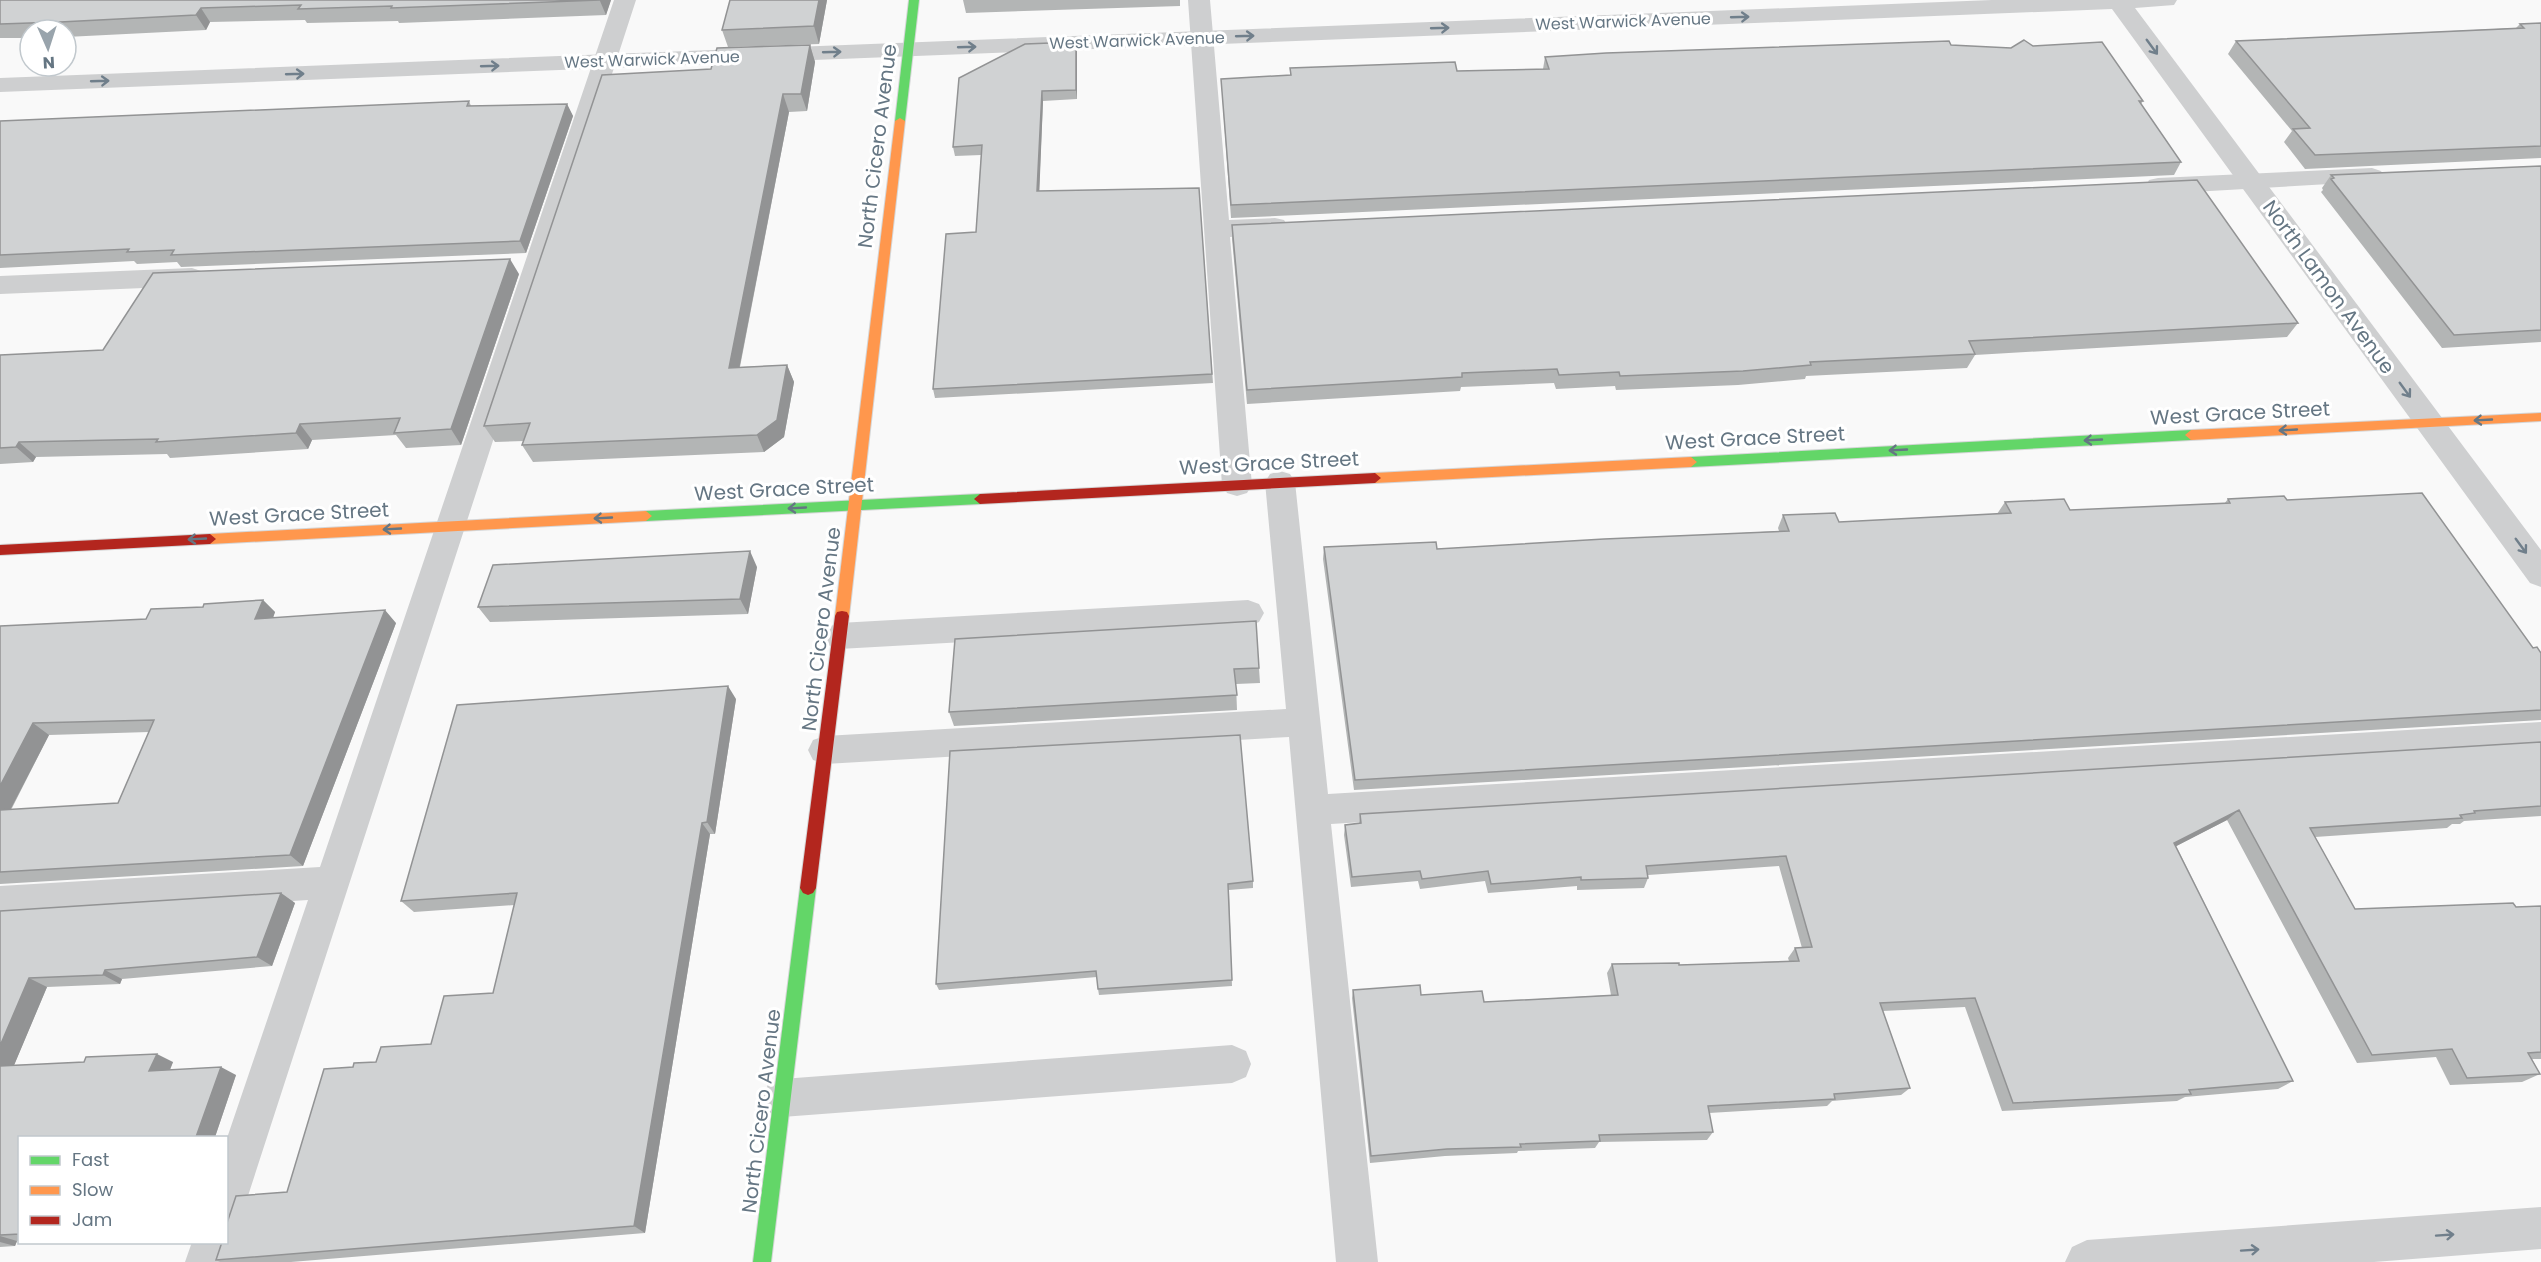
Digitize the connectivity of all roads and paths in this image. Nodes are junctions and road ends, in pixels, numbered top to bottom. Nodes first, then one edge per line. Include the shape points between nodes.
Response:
1 (625, 0) edge
2 (914, 0) edge
3 (1199, 0) edge
4 (2166, 0) edge
5 (2118, 1) edge
6 (1202, 38) junction
7 (908, 49) junction
8 (605, 61) junction
9 (0, 85) edge
10 (2398, 175) edge
11 (2251, 181) junction
12 (2134, 187) edge
13 (1300, 225) edge
14 (1217, 229) junction
15 (215, 276) edge
16 (0, 285) edge
17 (2541, 417) edge
18 (2429, 422) junction
19 (1280, 482) junction
20 (1237, 485) junction
21 (856, 505) junction
22 (451, 526) junction
23 (0, 550) edge
24 (2541, 574) edge
25 (1248, 613) dead end
26 (839, 636) junction
27 (1304, 722) junction
28 (2541, 736) edge
29 (825, 750) junction
30 (1312, 810) junction
31 (333, 882) junction
32 (0, 903) edge
33 (1232, 1064) dead end
34 (782, 1098) junction
35 (228, 1196) edge
36 (2541, 1228) edge
37 (212, 1244) edge
38 (206, 1262) edge
39 (762, 1262) edge
40 (1357, 1262) edge
41 (2087, 1262) edge

1 - 8 lane
2 - 7 street, North Cicero Avenue
3 - 6 lane
4 - 5 street, West Warwick Avenue
6 -> 5 street, West Warwick Avenue
5 -> 11 street, North Lamon Avenue
7 -> 6 street, West Warwick Avenue
6 - 14 lane
8 -> 7 street, West Warwick Avenue
7 - 21 street, North Cicero Avenue
9 -> 8 street, West Warwick Avenue
8 - 22 lane via 526,263
10 - 11 lane
11 - 12 lane
11 -> 18 street, North Lamon Avenue
13 - 14 lane
14 - 20 lane
15 - 16 lane
17 -> 18 street, West Grace Street
18 -> 19 street, West Grace Street
18 -> 24 street, North Lamon Avenue
19 - 20 street, West Grace Street
19 - 27 lane
20 - 21 street, West Grace Street
21 -> 22 street, West Grace Street
21 - 26 street, North Cicero Avenue
22 -> 23 street, West Grace Street
22 - 31 lane
25 - 26 lane
26 - 29 street, North Cicero Avenue
27 - 29 lane
27 - 30 lane
28 - 30 lane
29 - 34 street, North Cicero Avenue
30 - 40 lane
31 - 32 lane
31 - 35 lane
33 - 34 lane
34 - 39 street, North Cicero Avenue
41 -> 36 street
37 - 38 lane

